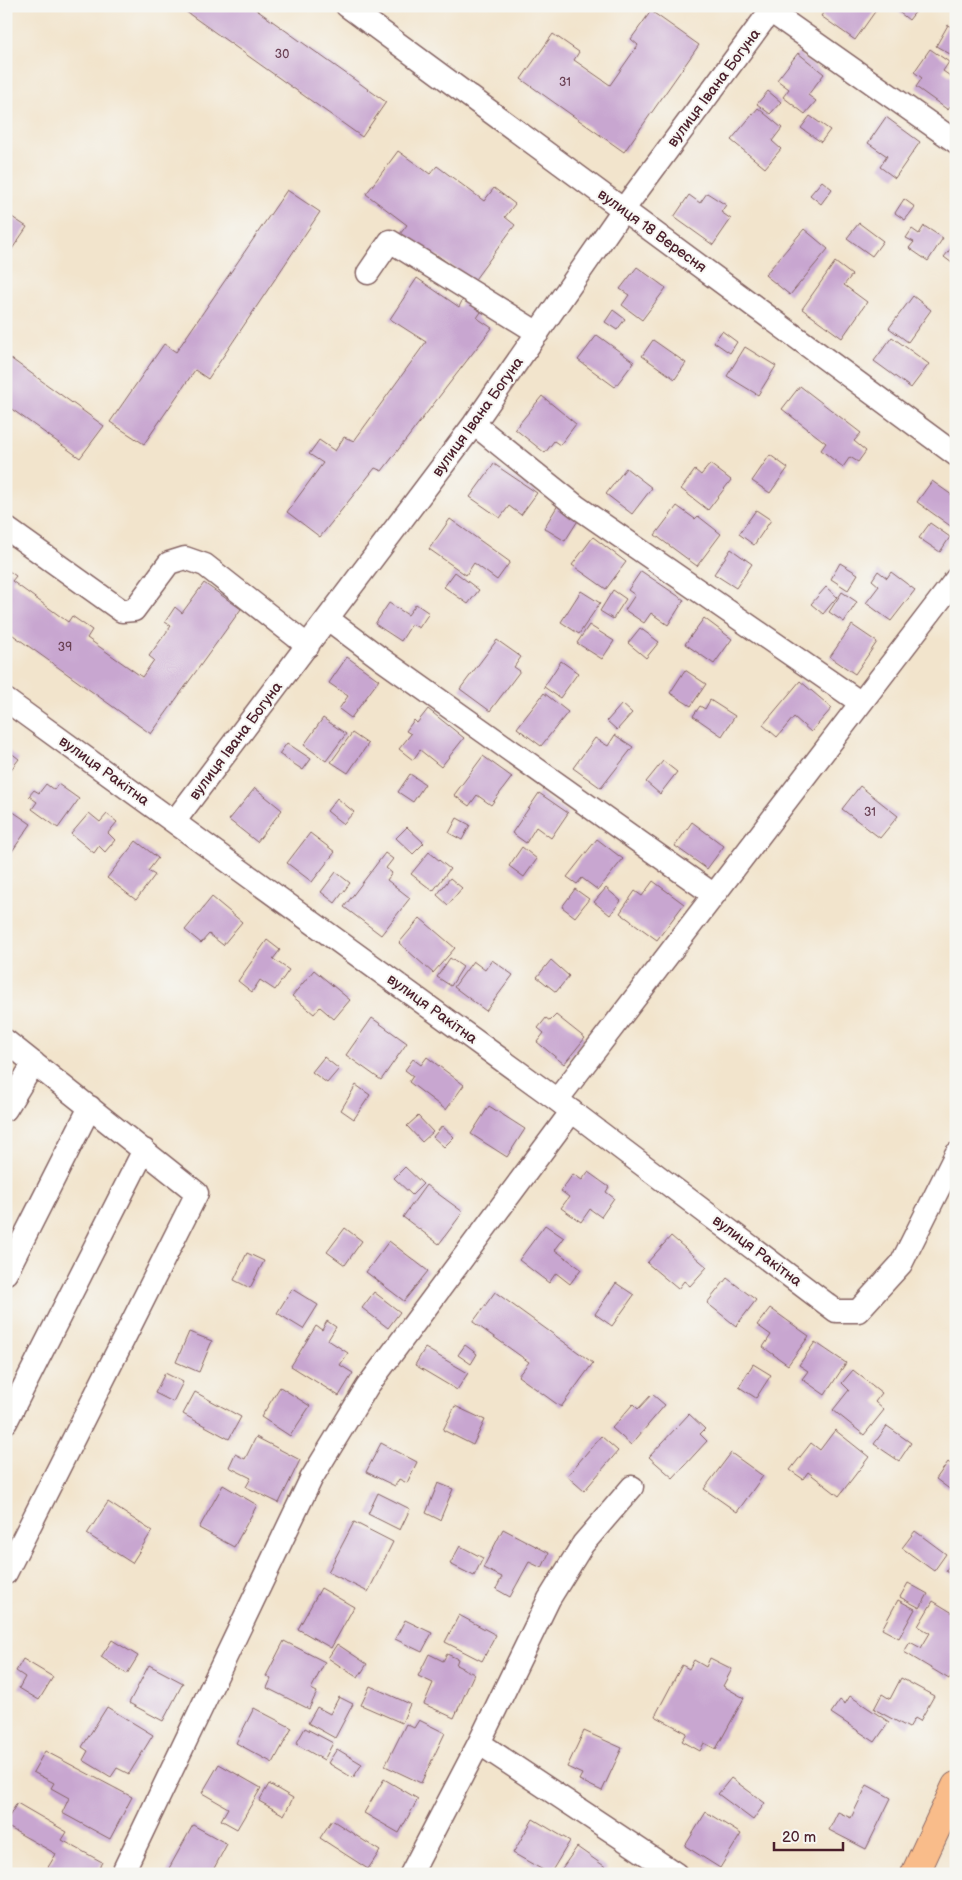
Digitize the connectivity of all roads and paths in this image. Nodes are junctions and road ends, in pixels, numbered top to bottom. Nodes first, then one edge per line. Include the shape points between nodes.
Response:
1 (347, 6) edge
2 (772, 9) edge
3 (956, 142) edge
4 (623, 210) junction
5 (368, 273) dead end
6 (538, 333) junction
7 (474, 424) junction
8 (956, 455) edge
9 (6, 528) edge
10 (956, 579) edge
11 (328, 619) junction
12 (308, 646) junction
13 (6, 700) edge
14 (861, 703) junction
15 (174, 822) junction
16 (714, 895) junction
17 (6, 1041) edge
18 (34, 1063) junction
19 (564, 1105) junction
20 (90, 1107) junction
21 (6, 1109) edge
22 (144, 1150) junction
23 (956, 1154) edge
24 (6, 1273) edge
25 (6, 1422) edge
26 (632, 1487) dead end
27 (6, 1573) edge
28 (479, 1743) junction
29 (954, 1793) edge
30 (122, 1874) edge
31 (412, 1874) edge
32 (676, 1874) edge
33 (914, 1874) edge

1 - 4 street, вулиця 18 Вересня
2 - 3 street
2 - 4 street, вулиця Івана Богуна
4 - 6 street, вулиця Івана Богуна
4 - 8 street, вулиця 18 Вересня
5 - 6 street via 390,241
6 - 7 street, вулиця Івана Богуна
7 - 11 street, вулиця Івана Богуна
7 - 14 street via 576,506
9 - 12 street via 122,611 134,610 170,563 185,558 205,565
10 - 14 street
11 - 12 street, вулиця Івана Богуна
11 - 16 street
12 - 15 street, вулиця Івана Богуна
13 - 15 street, вулиця Ракітна
14 - 16 street
15 - 19 street, вулиця Ракітна
16 - 19 street
17 - 18 street
18 - 20 street
18 - 21 street
19 - 23 street, вулиця Ракітна via 836,1311 858,1311 901,1264
19 - 30 street via 367,1387 312,1479
20 - 22 street
20 - 24 street
22 - 25 street
22 - 27 street via 197,1193
26 - 28 street via 583,1544 549,1600
28 - 31 street
28 - 32 street
29 - 33 main road

